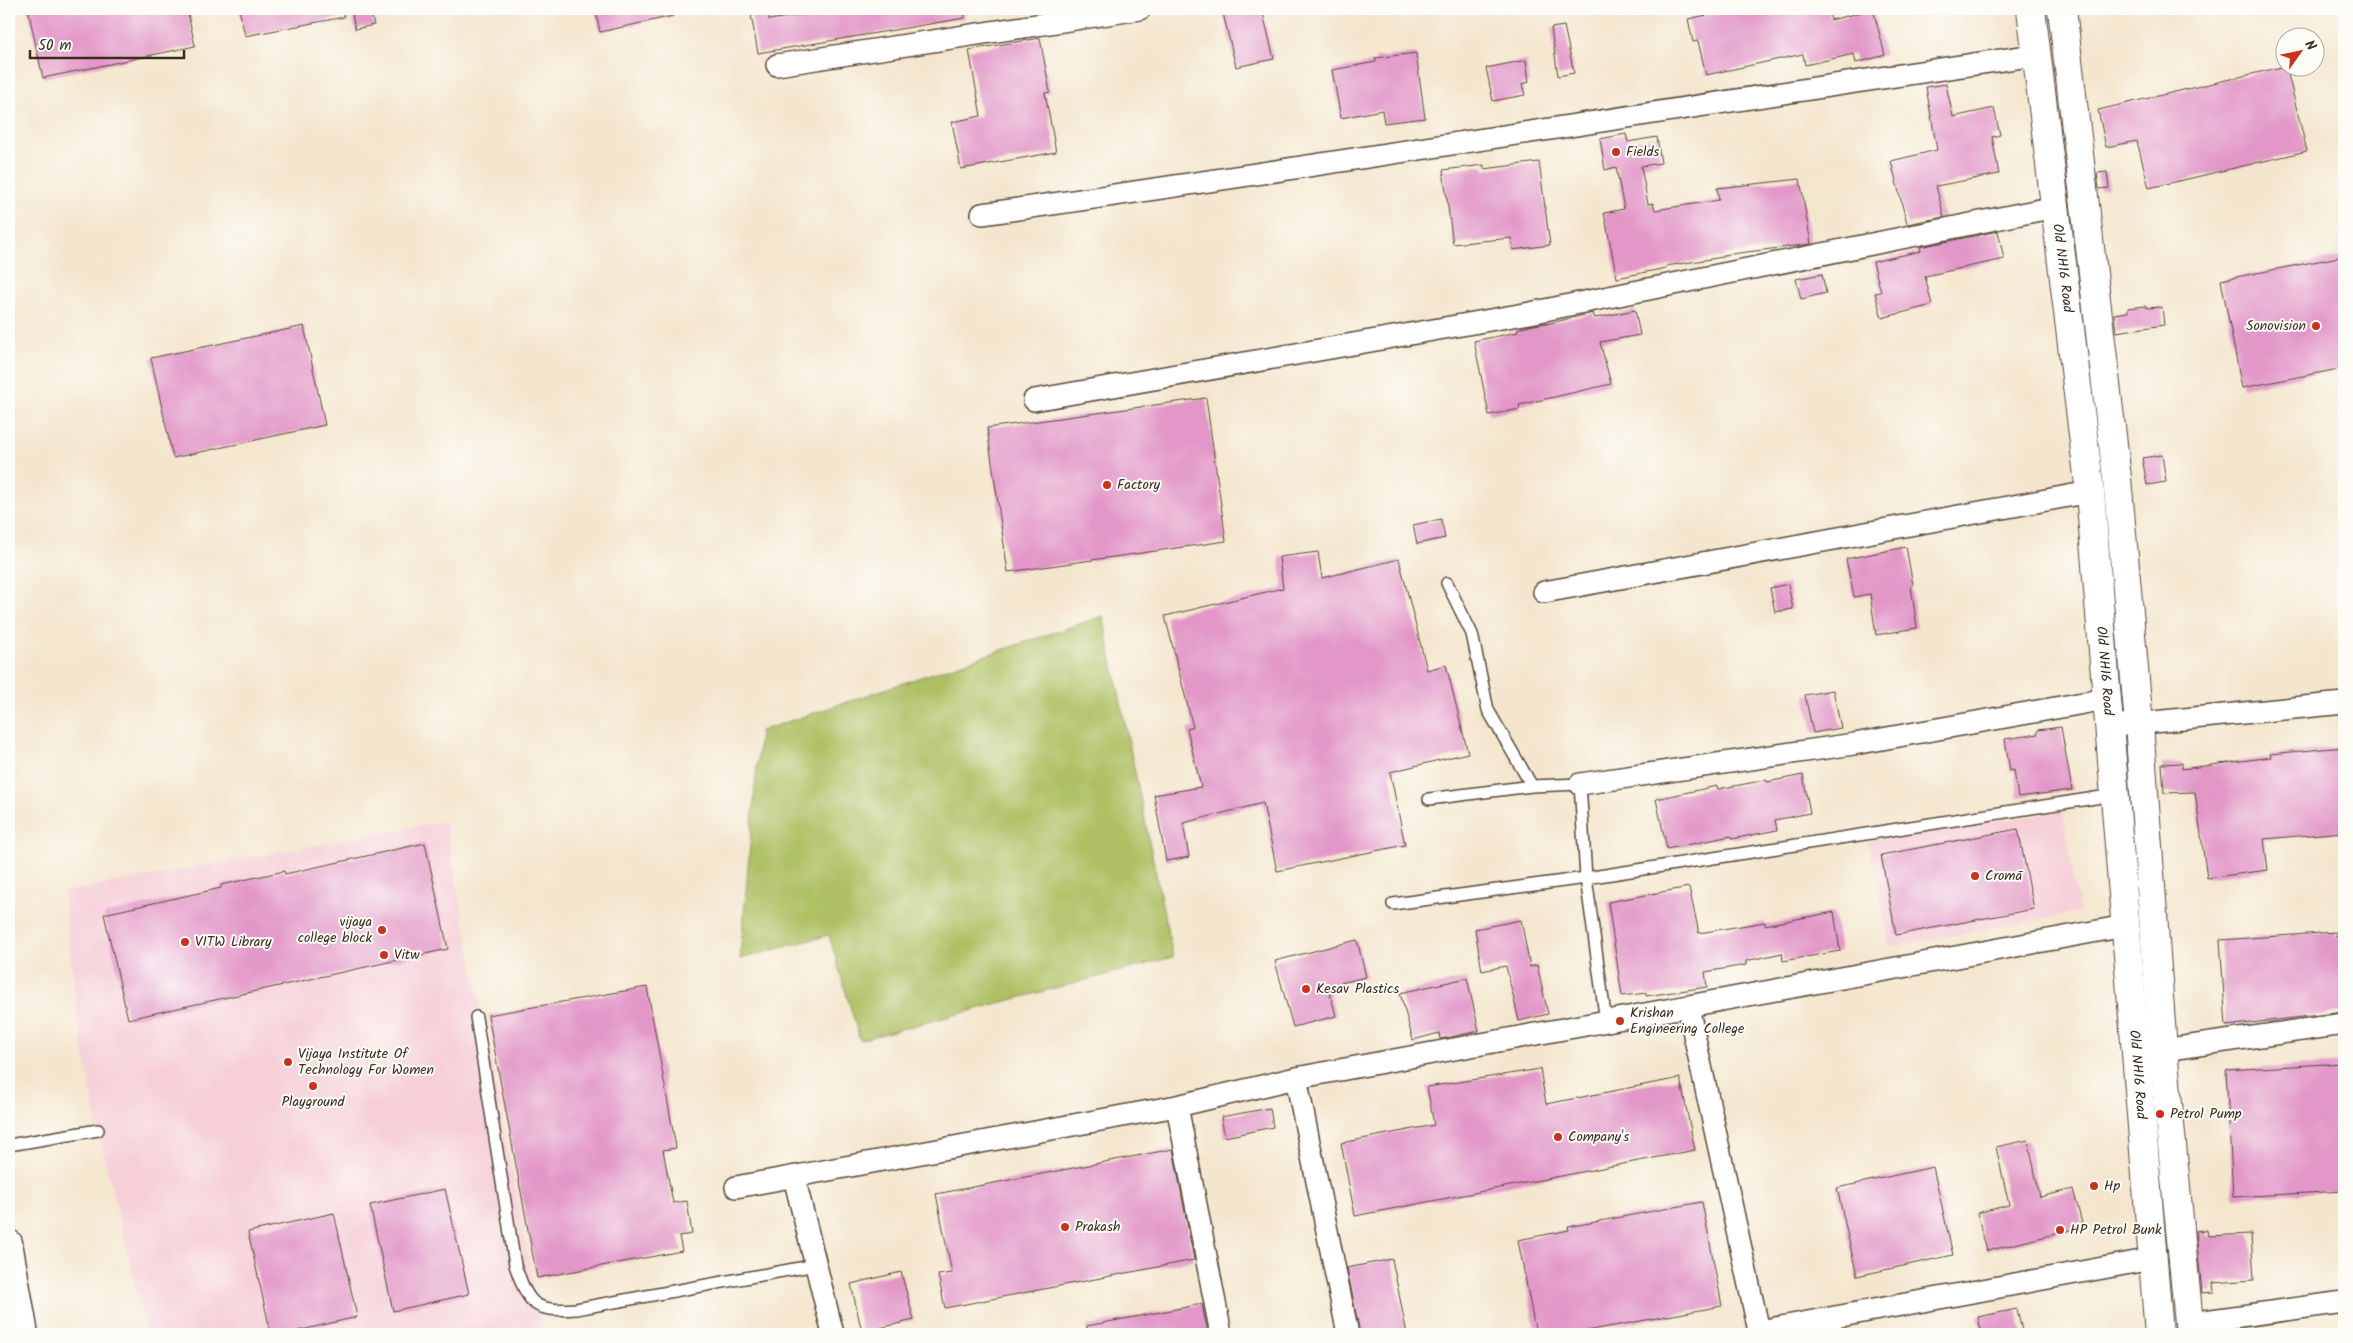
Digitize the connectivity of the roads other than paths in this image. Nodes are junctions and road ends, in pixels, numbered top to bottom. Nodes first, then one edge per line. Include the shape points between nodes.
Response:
1 (1140, 9) edge
2 (2031, 9) edge
3 (2062, 9) edge
4 (2036, 55) junction
5 (777, 65) dead end
6 (2055, 207) junction
7 (982, 214) dead end
8 (1034, 400) dead end
9 (2090, 492) junction
10 (1447, 583) dead end
11 (1544, 592) dead end
12 (2344, 703) edge
13 (2107, 712) junction
14 (2139, 724) junction
15 (1580, 784) junction
16 (1532, 786) junction
17 (2114, 795) junction
18 (1429, 799) dead end
19 (1586, 878) junction
20 (1393, 904) dead end
21 (2125, 926) junction
22 (1688, 1007) junction
23 (476, 1017) dead end
24 (1606, 1022) junction
25 (2344, 1024) edge
26 (2163, 1050) junction
27 (1296, 1078) junction
28 (1177, 1106) junction
29 (98, 1130) dead end
30 (9, 1145) edge
31 (794, 1178) junction
32 (736, 1187) dead end
33 (9, 1243) edge
34 (2152, 1260) junction
35 (816, 1265) junction
36 (2344, 1302) edge
37 (2190, 1329) edge
38 (1751, 1333) edge
39 (25, 1334) edge
40 (833, 1334) edge
41 (1221, 1334) edge
42 (1348, 1334) edge
43 (2159, 1334) edge

1 - 5 street
2 - 4 main road, Old NH16 Road
3 - 14 main road, Old NH16 Road via 2117,478
4 - 6 main road, Old NH16 Road
4 - 7 street via 1194,185
6 - 8 street via 1530,314
6 - 9 main road, Old NH16 Road
9 - 11 street
9 - 13 main road, Old NH16 Road
10 - 16 lane via 1472,634 1488,710
12 - 14 street
13 - 14 street
13 - 15 street via 1854,744
13 - 17 main road, Old NH16 Road
14 - 26 main road, Old NH16 Road
15 - 16 lane
15 - 19 lane
16 - 18 lane
17 - 19 lane
17 - 21 main road, Old NH16 Road
19 - 20 lane
19 - 24 lane
21 - 22 street
21 - 34 main road, Old NH16 Road
22 - 24 street
22 - 38 street
23 - 35 lane via 515,1265 533,1304 552,1310 576,1309
24 - 27 street
25 - 26 street
26 - 37 main road, Old NH16 Road
27 - 28 street
27 - 42 street
28 - 31 street
28 - 41 street
29 - 30 lane
31 - 32 street
31 - 35 street
33 - 39 street
34 - 38 street
34 - 43 main road, Old NH16 Road
35 - 40 street
36 - 37 street

